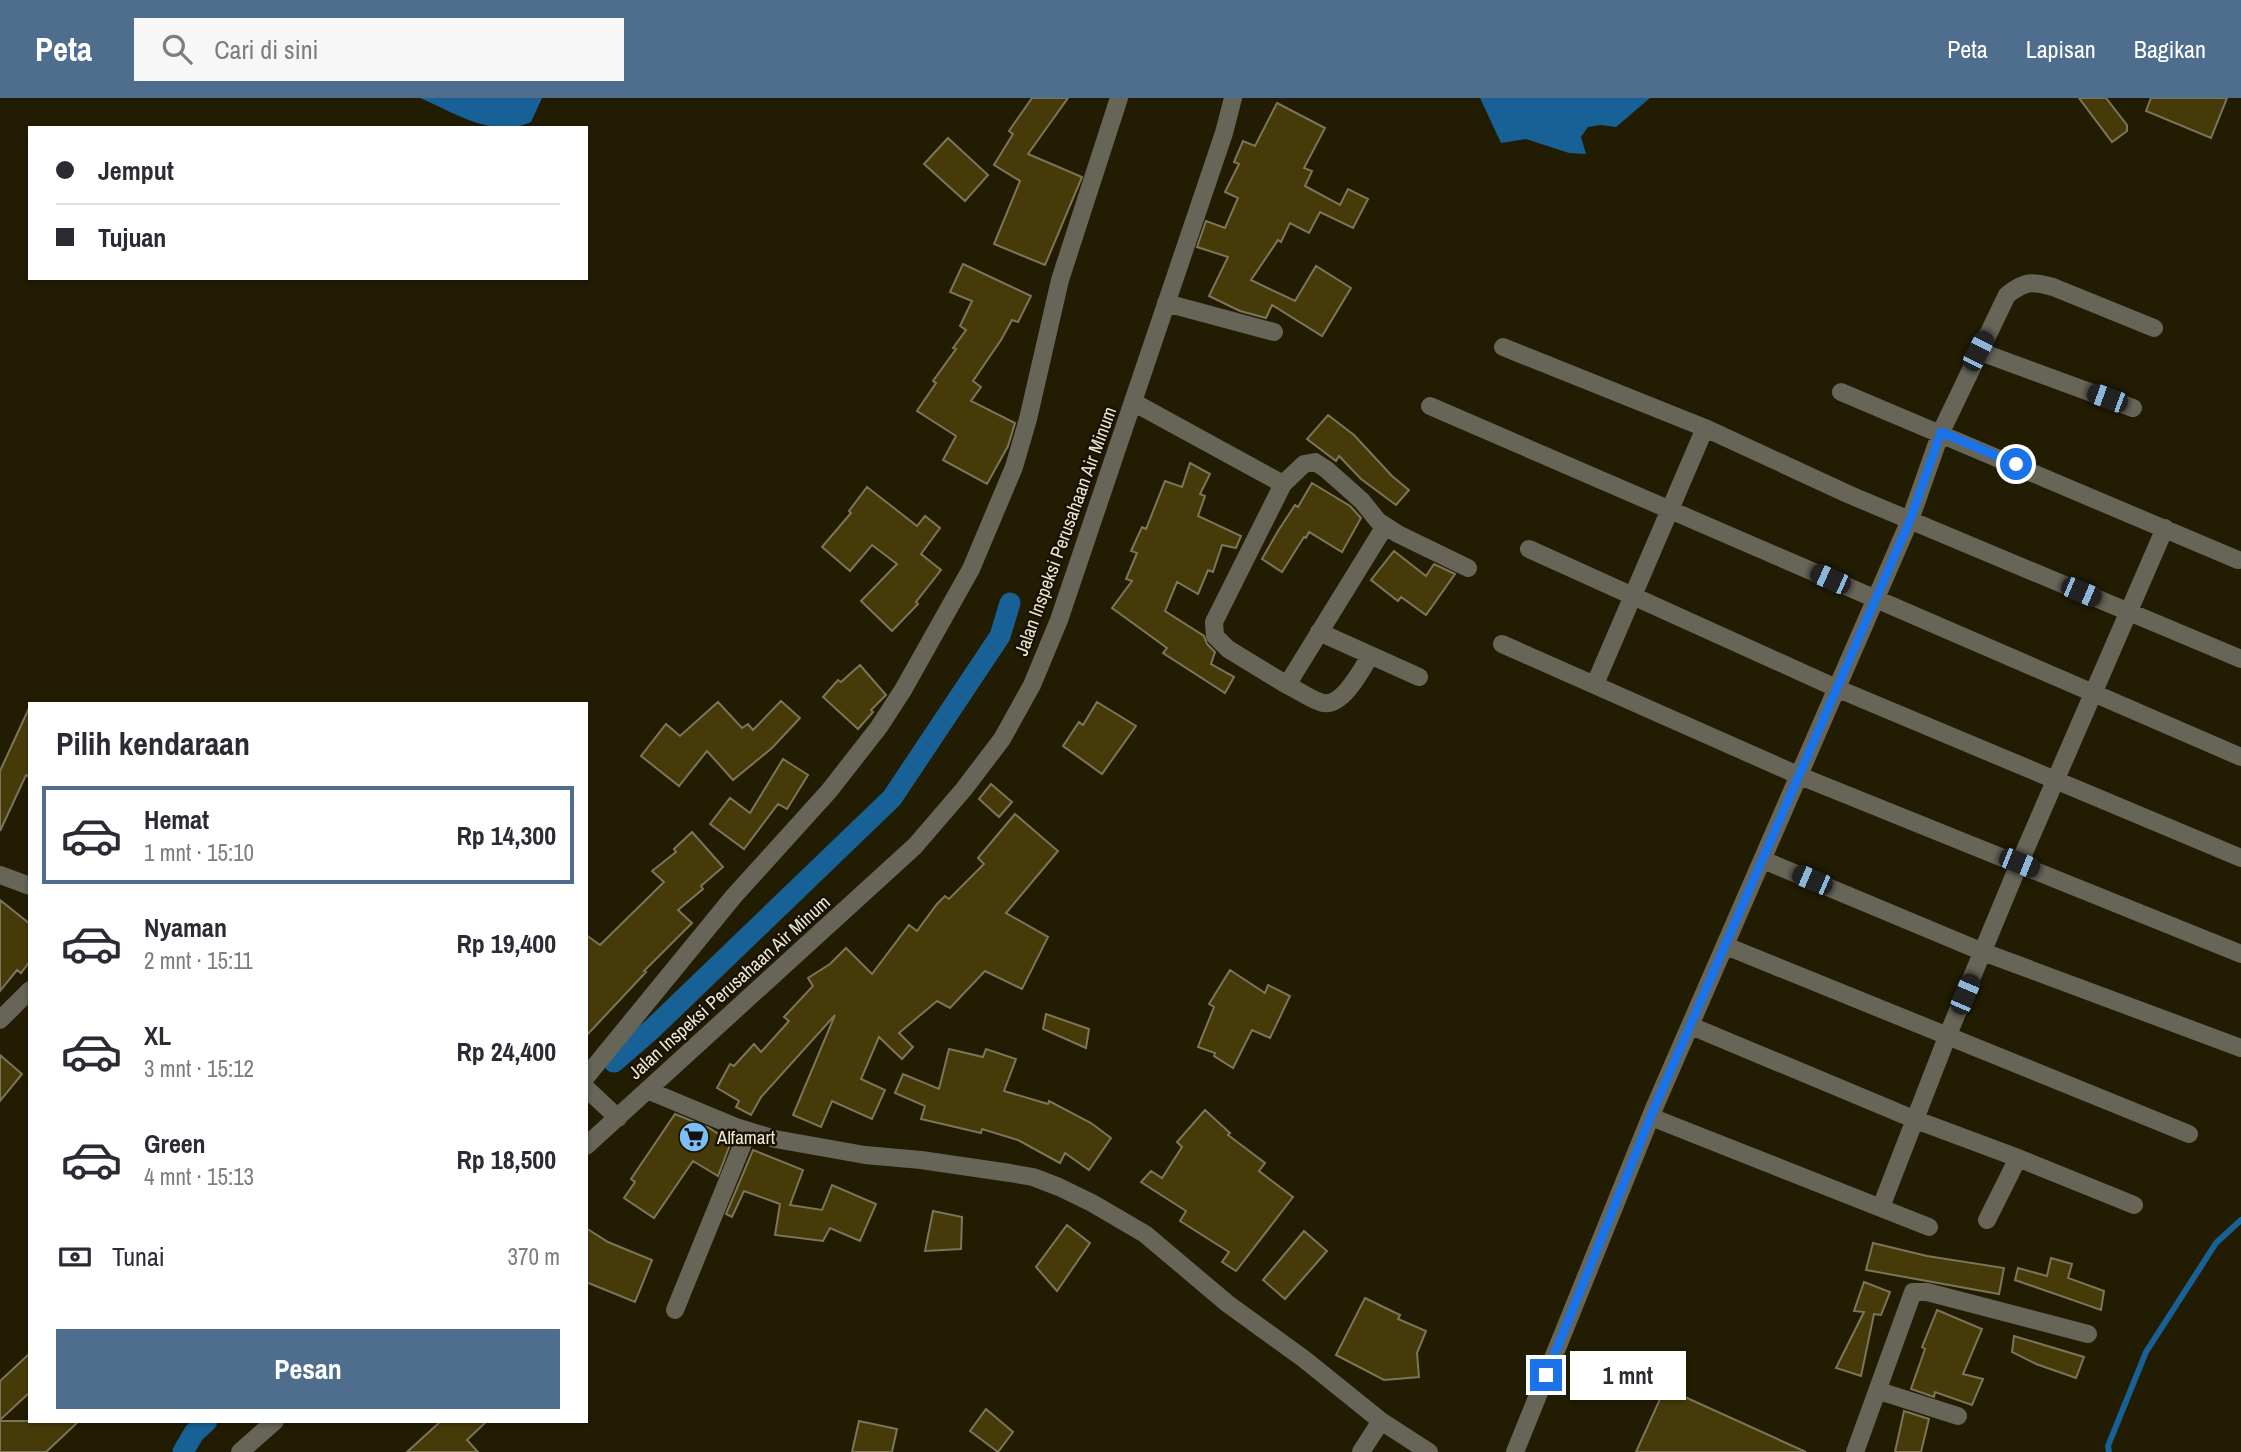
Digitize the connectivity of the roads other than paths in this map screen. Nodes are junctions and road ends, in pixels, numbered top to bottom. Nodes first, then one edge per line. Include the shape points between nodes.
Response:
1 (1119, 98) edge
2 (1233, 98) edge
3 (1166, 303) junction
4 (2154, 328) dead end
5 (1274, 332) dead end
6 (1503, 347) dead end
7 (1978, 351) junction
8 (1841, 392) dead end
9 (1133, 402) junction
10 (1430, 406) dead end
11 (2133, 408) dead end
12 (1705, 428) junction
13 (1941, 432) junction
14 (1283, 484) junction
15 (1668, 509) junction
16 (1910, 520) junction
17 (1385, 526) junction
18 (2165, 528) junction
19 (1529, 549) dead end
20 (2238, 560) dead end
21 (1468, 568) dead end
22 (1631, 595) junction
23 (1876, 599) junction
24 (2129, 613) junction
25 (1319, 632) junction
26 (1502, 644) dead end
27 (1370, 656) junction
28 (2241, 659) edge
29 (1419, 677) dead end
30 (1595, 684) junction
31 (1287, 685) junction
32 (1836, 688) junction
33 (2093, 693) junction
34 (2241, 757) edge
35 (1800, 776) junction
36 (2054, 779) junction
37 (2241, 858) edge
38 (1763, 860) junction
39 (2019, 863) junction
40 (0, 875) edge
41 (28, 885) edge
42 (1726, 946) junction
43 (1983, 952) junction
44 (2241, 954) edge
45 (28, 992) edge
46 (0, 1020) edge
47 (1691, 1026) junction
48 (1947, 1037) junction
49 (2241, 1048) edge
50 (588, 1075) edge
51 (588, 1090) edge
52 (647, 1090) junction
53 (1651, 1117) junction
54 (618, 1118) junction
55 (1916, 1120) junction
56 (748, 1131) junction
57 (2189, 1135) dead end
58 (588, 1144) edge
59 (2018, 1158) junction
60 (2134, 1205) dead end
61 (1881, 1208) junction
62 (1987, 1220) dead end
63 (1929, 1227) dead end
64 (675, 1310) dead end
65 (2088, 1334) dead end
66 (1879, 1391) junction
67 (1958, 1416) dead end
68 (1381, 1421) junction
69 (273, 1423) edge
70 (240, 1452) edge
71 (1361, 1452) edge
72 (1429, 1452) edge
73 (1515, 1452) edge
74 (1856, 1452) edge

1 - 50 street via 1060,280 1013,467 971,569 880,727
2 - 3 street, Jalan Inspeksi Perusahaan Air Minum
3 - 5 street
3 - 9 street, Jalan Inspeksi Perusahaan Air Minum
4 - 7 street via 2053,287 2020,284 2007,295
6 - 12 street
7 - 11 street
7 - 13 street
8 - 13 street
9 - 14 street
9 - 52 street, Jalan Inspeksi Perusahaan Air Minum via 1059,620 1032,685 1002,739 915,846
10 - 15 street
12 - 15 street
12 - 16 street
13 - 16 street
13 - 18 street
14 - 17 street via 1304,464 1315,463
14 - 31 street via 1214,622 1214,632 1228,649
15 - 22 street
15 - 23 street
16 - 23 street
16 - 24 street
17 - 21 street
17 - 25 street
18 - 20 street
18 - 24 street
19 - 22 street
22 - 30 street
22 - 32 street
23 - 32 street
23 - 33 street
24 - 28 street
24 - 33 street
25 - 27 street
25 - 31 street
26 - 30 street
27 - 29 street
27 - 31 street via 1352,685 1330,703
30 - 35 street
32 - 35 street
32 - 36 street
33 - 34 street
33 - 36 street
35 - 38 street
35 - 39 street
36 - 37 street
36 - 39 street
38 - 42 street
38 - 43 street
39 - 43 street
39 - 44 street
40 - 41 street
42 - 47 street
42 - 48 street
43 - 48 street
43 - 49 street
45 - 46 street
47 - 53 street
47 - 55 street
48 - 55 street
48 - 57 street
51 - 54 street
52 - 54 street, Jalan Inspeksi Perusahaan Air Minum
52 - 56 street
53 - 61 street
53 - 73 street
54 - 58 street, Jalan Inspeksi Perusahaan Air Minum
55 - 59 street
55 - 61 street
56 - 64 street
56 - 68 street via 865,1155 1033,1177 1059,1187 1145,1234
59 - 60 street
59 - 62 street
61 - 63 street
65 - 66 street via 1913,1292
66 - 67 street
66 - 74 street
68 - 71 street
68 - 72 street
69 - 70 street

